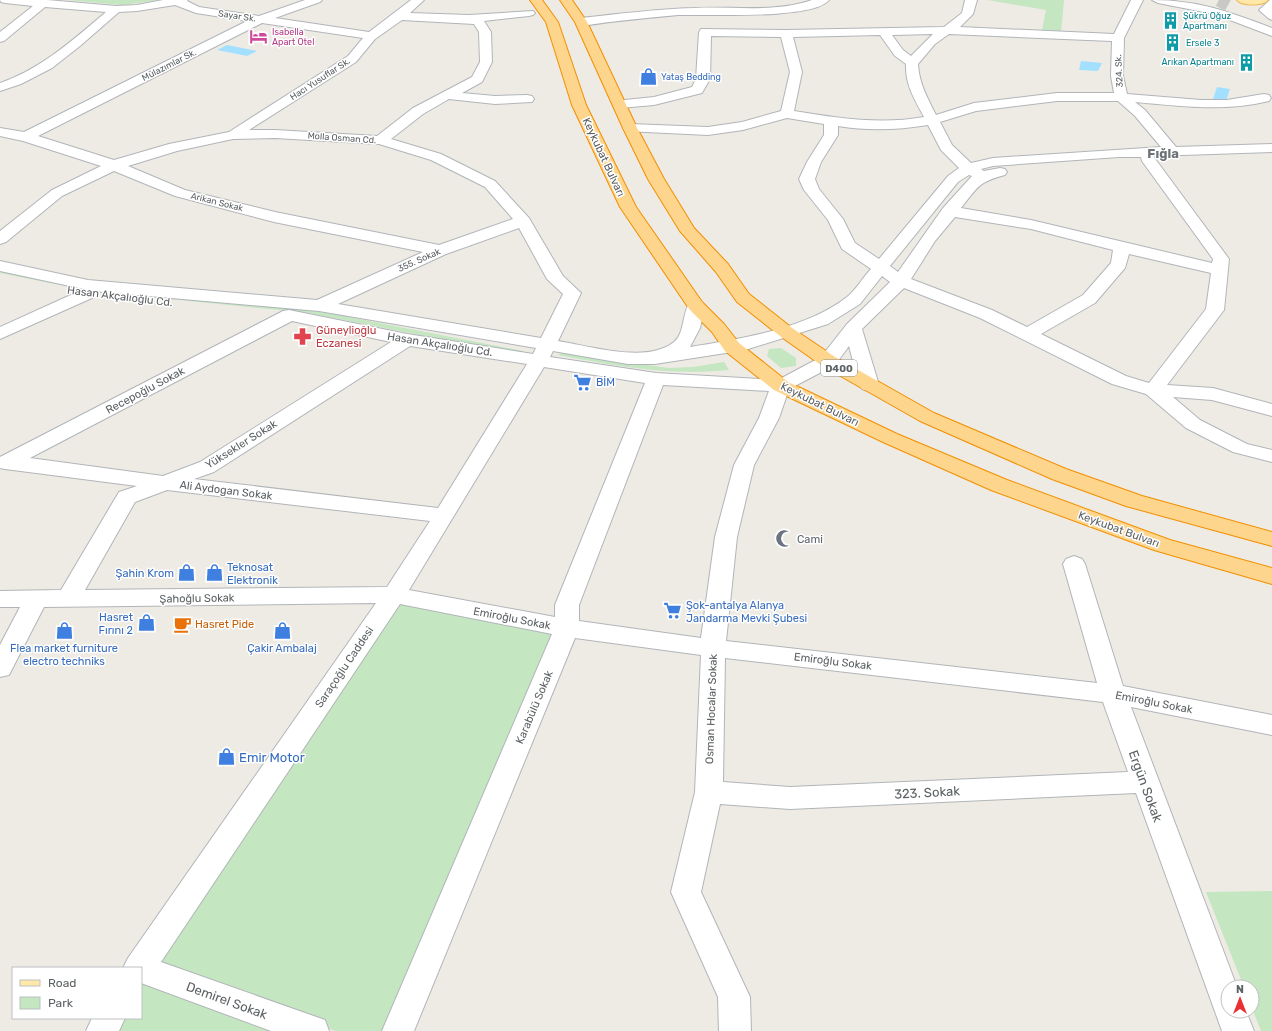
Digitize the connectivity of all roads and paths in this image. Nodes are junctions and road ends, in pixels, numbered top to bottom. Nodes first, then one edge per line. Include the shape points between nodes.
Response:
1 (5, 0) edge
2 (178, 0) edge
3 (316, 0) edge
4 (418, 0) edge
5 (566, 0) edge
6 (823, 0) edge
7 (971, 0) edge
8 (1137, 0) edge
9 (1158, 0) edge
10 (1262, 0) edge
11 (44, 3) junction
12 (1235, 3) edge
13 (1272, 3) edge
14 (695, 5) edge
15 (532, 6) edge
16 (116, 9) junction
17 (399, 16) junction
18 (1272, 16) edge
19 (469, 19) junction
20 (259, 20) junction
21 (581, 22) junction
22 (1272, 22) edge
23 (1272, 26) edge
24 (948, 30) junction
25 (705, 32) junction
26 (884, 32) junction
27 (1272, 32) edge
28 (786, 34) junction
29 (371, 36) junction
30 (0, 38) edge
31 (1118, 38) junction
32 (912, 63) junction
33 (1272, 85) edge
34 (0, 86) edge
35 (446, 96) junction
36 (1121, 97) junction
37 (527, 99) dead end
38 (1268, 103) edge
39 (620, 104) junction
40 (787, 114) junction
41 (933, 120) junction
42 (831, 122) junction
43 (630, 128) junction
44 (0, 132) edge
45 (233, 135) junction
46 (26, 137) junction
47 (380, 140) junction
48 (1272, 148) edge
49 (1172, 151) junction
50 (1146, 158) junction
51 (114, 165) junction
52 (969, 168) junction
53 (983, 176) junction
54 (949, 211) junction
55 (523, 221) junction
56 (0, 239) edge
57 (1122, 247) junction
58 (440, 250) junction
59 (0, 266) edge
60 (880, 269) junction
61 (1220, 270) junction
62 (0, 278) edge
63 (901, 280) junction
64 (86, 294) junction
65 (319, 306) junction
66 (696, 306) junction
67 (289, 315) junction
68 (853, 328) junction
69 (786, 332) junction
70 (0, 334) edge
71 (1028, 334) junction
72 (407, 340) junction
73 (732, 347) junction
74 (543, 352) junction
75 (828, 361) junction
76 (656, 368) junction
77 (870, 385) junction
78 (781, 386) junction
79 (1153, 390) junction
80 (1272, 410) edge
81 (1272, 456) edge
82 (4, 464) edge
83 (166, 483) junction
84 (444, 516) junction
85 (1272, 539) edge
86 (1074, 564) dead end
87 (1272, 576) edge
88 (394, 595) junction
89 (0, 599) edge
90 (68, 599) junction
91 (36, 600) junction
92 (567, 628) junction
93 (713, 648) junction
94 (0, 668) edge
95 (1113, 694) junction
96 (1272, 724) edge
97 (1145, 782) junction
98 (709, 792) junction
99 (141, 967) edge
100 (142, 970) edge
101 (1220, 984) edge
102 (108, 1019) edge
103 (1233, 1019) edge
104 (102, 1031) edge
105 (313, 1031) edge
106 (398, 1031) edge
107 (734, 1031) edge
108 (1238, 1031) edge

1 - 11 street
2 - 16 street via 137,8
2 - 20 street, Sayar Sk. via 196,10
3 - 20 street, Mülazımlar Sk.
4 - 17 street, Hacı Yusuflar Sk.
5 - 21 highway, D400
6 - 14 street via 807,7 776,10
7 - 24 street via 968,15
8 - 31 street, 324. Sk.
9 - 27 street via 1227,14
10 - 12 main road
11 - 16 street
11 - 30 street
12 - 22 street
12 - 23 street
13 - 18 street via 1265,10
14 - 21 street
14 - 25 street
15 - 19 street
15 - 66 highway, Keykubat Bulvarı via 552,22 579,105 628,207
16 - 34 street via 56,60 11,84
17 - 19 street
17 - 29 street, Hacı Yusuflar Sk.
19 - 35 street via 478,21 485,32 486,62 477,79
20 - 29 street, Sayar Sk.
20 - 46 street, Mülazımlar Sk.
21 - 39 highway, D400
24 - 26 street
24 - 31 street
24 - 32 street via 935,39
25 - 28 street
25 - 39 street via 703,79 697,90 654,101
26 - 28 street
26 - 32 street via 899,53
28 - 40 street via 796,72
29 - 45 street, Hacı Yusuflar Sk. via 352,59
31 - 36 street, 324. Sk. via 1117,76
32 - 41 street via 915,87
33 - 38 street
35 - 37 street via 496,100
35 - 47 street via 418,111
36 - 38 street via 1214,104
36 - 41 street via 1057,97 1011,101 974,107
36 - 49 street, 324. Sk. via 1140,113
39 - 43 highway, D400
40 - 42 street
40 - 43 street via 743,126 708,131
41 - 42 street via 887,126
41 - 52 street via 946,147
42 - 60 street via 831,134 807,179 812,190 835,219 848,246
43 - 69 highway, D400 via 656,179 688,231 722,268 743,298
44 - 46 street, Arikan Sokak
45 - 47 street, Molla Osman Cd. via 275,134
45 - 51 street, Molla Osman Cd. via 174,147
46 - 51 street, Arikan Sokak
47 - 55 street, Molla Osman Cd. via 436,157 490,184
48 - 49 street
49 - 50 street
49 - 52 street via 993,162
50 - 53 street via 1006,171
50 - 61 street via 1221,259
51 - 56 street, Molla Osman Cd. via 57,193
51 - 58 street, Arikan Sokak via 180,193 274,217
52 - 53 street
52 - 60 street, Hasan Akçalıoğlu Cd. via 953,179
53 - 54 street via 976,180
54 - 57 street via 1003,219
54 - 63 street
55 - 58 street, 355. Sokak
55 - 74 street, Molla Osman Cd. via 556,279 572,293
57 - 61 street via 1176,262
57 - 71 street via 1118,264 1089,299
58 - 65 street, 355. Sokak
59 - 65 street, Hasan Akçalıoğlu Cd. via 88,285
60 - 63 street
60 - 69 street, Hasan Akçalıoğlu Cd. via 854,300 822,320
61 - 79 street via 1215,310
62 - 64 street, Hasan Akçalıoğlu Cd.
63 - 68 street
63 - 71 street
64 - 67 street, Hasan Akçalıoğlu Cd.
64 - 70 street
65 - 74 street, Hasan Akçalıoğlu Cd.
66 - 73 highway, Keykubat Bulvarı via 718,328
66 - 76 street via 691,328 682,345
67 - 72 street, Hasan Akçalıoğlu Cd.
67 - 82 street, Recepoğlu Sokak
68 - 75 street
68 - 77 street
69 - 73 street, Hasan Akçalıoğlu Cd.
69 - 75 highway, D400
71 - 79 street via 1119,380
72 - 74 street, Hasan Akçalıoğlu Cd.
72 - 83 street, Yüksekler Sokak via 207,467
73 - 76 street, Hasan Akçalıoğlu Cd.
73 - 78 highway, Keykubat Bulvarı
74 - 76 street, Hasan Akçalıoğlu Cd.
74 - 84 street, Saraçoğlu Caddesi
75 - 77 highway, D400
75 - 78 street
76 - 78 street, Hasan Akçalıoğlu Cd. via 701,382
76 - 92 street, Karabülü Sokak via 567,605
77 - 85 highway, D400 via 927,417 1059,474 1134,501
78 - 87 highway, Keykubat Bulvarı via 890,438 999,485 1162,545
78 - 93 street, Osman Hocalar Sokak via 769,418 744,465 726,537
79 - 80 street via 1213,394
79 - 81 street via 1193,424 1240,448
82 - 83 street, Ali Aydogan Sokak
83 - 84 street, Ali Aydogan Sokak
83 - 90 street, Yüksekler Sokak via 127,497
84 - 88 street, Saraçoğlu Caddesi
86 - 95 street, Ergün Sokak
88 - 90 street, Şahoğlu Sokak
88 - 92 street, Emiroğlu Sokak
88 - 99 street, Saraçoğlu Caddesi
89 - 91 street, Şahoğlu Sokak
90 - 91 street, Şahoğlu Sokak
91 - 94 street
92 - 93 street, Emiroğlu Sokak
92 - 106 street, Karabülü Sokak
93 - 95 street, Emiroğlu Sokak
93 - 98 street, Osman Hocalar Sokak
95 - 96 street, Emiroğlu Sokak
95 - 97 street, Ergün Sokak
97 - 98 street, 323. Sokak via 790,798
97 - 101 street, Ergün Sokak
98 - 107 street, Osman Hocalar Sokak via 686,892 734,997
100 - 105 street, Demirel Sokak
102 - 104 street
103 - 108 street

